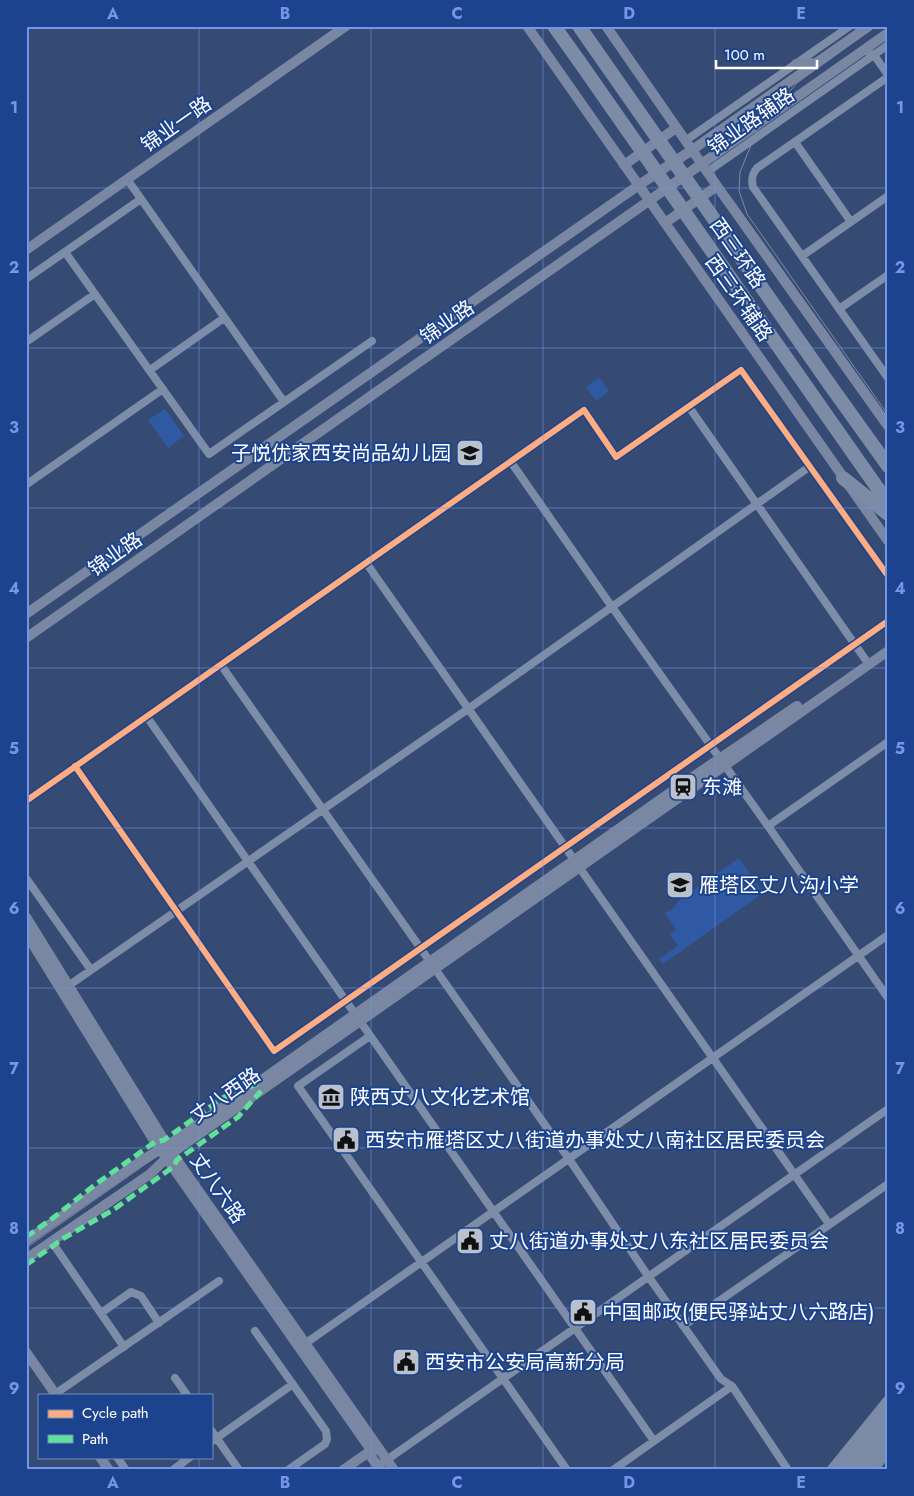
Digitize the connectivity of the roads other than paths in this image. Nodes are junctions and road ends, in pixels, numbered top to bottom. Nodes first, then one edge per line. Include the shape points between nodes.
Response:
1 (335, 26) edge
2 (346, 26) edge
3 (527, 26) edge
4 (554, 26) edge
5 (579, 26) edge
6 (606, 26) edge
7 (850, 26) edge
8 (869, 26) edge
9 (888, 34) edge
10 (888, 45) edge
11 (863, 51) junction
12 (874, 55) junction
13 (816, 63) junction
14 (796, 64) junction
15 (888, 76) edge
16 (676, 128) junction
17 (685, 141) junction
18 (795, 142) junction
19 (692, 150) junction
20 (624, 165) junction
21 (704, 168) junction
22 (127, 179) junction
23 (638, 185) junction
24 (717, 186) junction
25 (888, 196) edge
26 (141, 199) junction
27 (650, 201) junction
28 (851, 222) junction
29 (665, 223) junction
30 (26, 242) edge
31 (26, 250) edge
32 (65, 252) junction
33 (802, 256) junction
34 (888, 275) edge
35 (26, 279) edge
36 (95, 294) junction
37 (839, 309) junction
38 (224, 318) junction
39 (372, 340) dead end
40 (26, 342) edge
41 (150, 370) junction
42 (888, 378) edge
43 (163, 389) junction
44 (284, 402) junction
45 (689, 407) junction
46 (888, 426) edge
47 (510, 462) junction
48 (888, 466) edge
49 (809, 467) junction
50 (843, 478) junction
51 (26, 483) edge
52 (888, 503) edge
53 (756, 504) junction
54 (888, 514) edge
55 (888, 541) edge
56 (367, 564) junction
57 (888, 576) edge
58 (612, 607) junction
59 (26, 614) edge
60 (888, 622) edge
61 (26, 638) edge
62 (888, 643) edge
63 (855, 644) junction
64 (888, 651) edge
65 (865, 659) junction
66 (221, 665) junction
67 (468, 709) junction
68 (147, 717) junction
69 (888, 742) edge
70 (710, 746) junction
71 (722, 762) junction
72 (76, 766) junction
73 (26, 801) edge
74 (323, 809) junction
75 (768, 826) junction
76 (565, 847) junction
77 (248, 862) junction
78 (576, 864) junction
79 (26, 878) edge
80 (177, 911) junction
81 (26, 917) edge
82 (26, 933) edge
83 (888, 935) edge
84 (421, 948) junction
85 (858, 956) junction
86 (433, 965) junction
87 (91, 970) junction
88 (68, 986) junction
89 (888, 998) edge
90 (345, 1001) junction
91 (357, 1018) junction
92 (370, 1036) junction
93 (714, 1058) junction
94 (888, 1109) edge
95 (167, 1151) junction
96 (569, 1159) junction
97 (795, 1174) junction
98 (886, 1188) edge
99 (494, 1211) junction
100 (829, 1224) junction
101 (26, 1242) edge
102 (54, 1245) dead end
103 (26, 1259) edge
104 (422, 1262) junction
105 (648, 1276) junction
106 (219, 1281) dead end
107 (101, 1313) junction
108 (160, 1322) junction
109 (683, 1326) junction
110 (574, 1327) junction
111 (255, 1331) dead end
112 (306, 1343) junction
113 (124, 1347) junction
114 (26, 1352) edge
115 (175, 1378) dead end
116 (502, 1378) junction
117 (293, 1384) junction
118 (732, 1386) junction
119 (56, 1394) edge
120 (186, 1394) edge
121 (888, 1401) edge
122 (888, 1417) edge
123 (888, 1433) edge
124 (214, 1440) edge
125 (654, 1441) junction
126 (888, 1450) edge
127 (378, 1457) edge
128 (101, 1458) edge
129 (118, 1458) edge
130 (189, 1458) edge
131 (109, 1470) edge
132 (126, 1470) edge
133 (173, 1470) edge
134 (239, 1470) edge
135 (288, 1470) edge
136 (343, 1470) edge
137 (355, 1470) edge
138 (394, 1470) edge
139 (567, 1470) edge
140 (614, 1470) edge
141 (788, 1470) edge
142 (832, 1470) edge
143 (845, 1470) edge
144 (858, 1470) edge
145 (872, 1470) edge

1 - 30 main road, 锦业一路
2 - 22 main road, 锦业一路
3 - 20 main road, 西三环辅路
4 - 52 highway, 西三环路, bridge
5 - 48 highway, 西三环路, bridge
6 - 16 main road
7 - 14 street, 锦业路辅路
8 - 13 main road, 锦业路
9 - 11 main road, 锦业路
10 - 12 street, 锦业路辅路
11 - 12 street
11 - 21 main road, 锦业路
12 - 15 street
12 - 21 street, 锦业路辅路
13 - 14 main road
13 - 19 main road, 锦业路
14 - 17 street, 锦业路辅路
15 - 18 street
16 - 17 main road
16 - 20 main road
17 - 19 main road
18 - 28 street
18 - 33 street via 757,168 752,181
19 - 21 main road
19 - 23 main road, 锦业路
20 - 23 main road, 西三环辅路
21 - 24 main road
21 - 27 main road, 锦业路
22 - 26 street
22 - 31 main road, 锦业一路
23 - 27 main road, 西三环辅路
23 - 59 main road, 锦业路
24 - 29 main road
24 - 46 main road
25 - 28 street
26 - 32 street
26 - 38 street
27 - 29 main road, 西三环辅路
27 - 61 main road, 锦业路
28 - 33 street
29 - 50 main road, 西三环辅路
32 - 35 street
32 - 36 street
33 - 37 street
34 - 37 street
36 - 40 street
36 - 41 street
37 - 42 street
38 - 41 street
38 - 44 street
39 - 44 street
41 - 43 street
43 - 44 street via 209,454
43 - 51 street
45 - 47 street via 616,457 584,410
45 - 49 street via 741,370
45 - 53 street
47 - 56 street
47 - 58 street
49 - 53 street
49 - 57 street
50 - 54 highway
50 - 55 main road, 西三环辅路
53 - 58 street
53 - 63 street
56 - 66 street
56 - 67 street
58 - 67 street
58 - 70 street
60 - 63 street
62 - 65 main road, 丈八西路
63 - 65 street
63 - 70 street
64 - 71 main road, 丈八西路
65 - 71 main road, 丈八西路
66 - 68 street
66 - 74 street
67 - 74 street
67 - 76 street
68 - 72 street
68 - 77 street
69 - 75 street
70 - 71 street
70 - 76 street
71 - 75 street
71 - 78 main road, 丈八西路 via 681,785
72 - 73 street
72 - 80 street
74 - 77 street
74 - 84 street
75 - 85 street
76 - 78 street
76 - 84 street
77 - 80 street
77 - 90 street
78 - 86 main road, 丈八西路
78 - 93 street
79 - 87 street
80 - 87 street
80 - 90 street via 274,1051
81 - 88 main road, 丈八六路
82 - 95 main road, 丈八六路
83 - 85 street
84 - 86 street
84 - 90 street
85 - 89 street
85 - 93 street
86 - 91 main road, 丈八西路
86 - 96 street
87 - 88 street
88 - 95 main road, 丈八六路
90 - 91 street
91 - 92 street
91 - 95 main road, 丈八西路
92 - 99 street
92 - 104 street via 298,1086
93 - 96 street
93 - 97 street
94 - 97 street
95 - 101 main road, 丈八西路
95 - 103 main road, 丈八西路 via 150,1174
95 - 112 main road, 丈八六路
95 - 127 main road, 丈八六路
96 - 99 street
96 - 105 street
97 - 100 street
97 - 105 street
98 - 100 street
99 - 104 street
99 - 110 street
100 - 109 street
102 - 107 street
104 - 112 street
104 - 116 street
105 - 109 street
105 - 110 street
106 - 108 street
107 - 108 street via 131,1292 141,1296
107 - 113 street
108 - 113 street
109 - 118 street via 721,1378
110 - 116 street
110 - 125 street
111 - 117 street
112 - 127 main road, 丈八六路
113 - 119 street
114 - 119 main road
115 - 120 street
116 - 127 street
116 - 139 street
117 - 124 street
117 - 135 street via 326,1431 327,1440
118 - 125 street
118 - 141 street
121 - 142 main road
122 - 143 highway
123 - 144 highway
124 - 134 street
125 - 140 street
126 - 145 main road
127 - 136 main road
127 - 137 main road
127 - 138 main road, 丈八六路
128 - 131 main road
129 - 132 street
130 - 133 street

